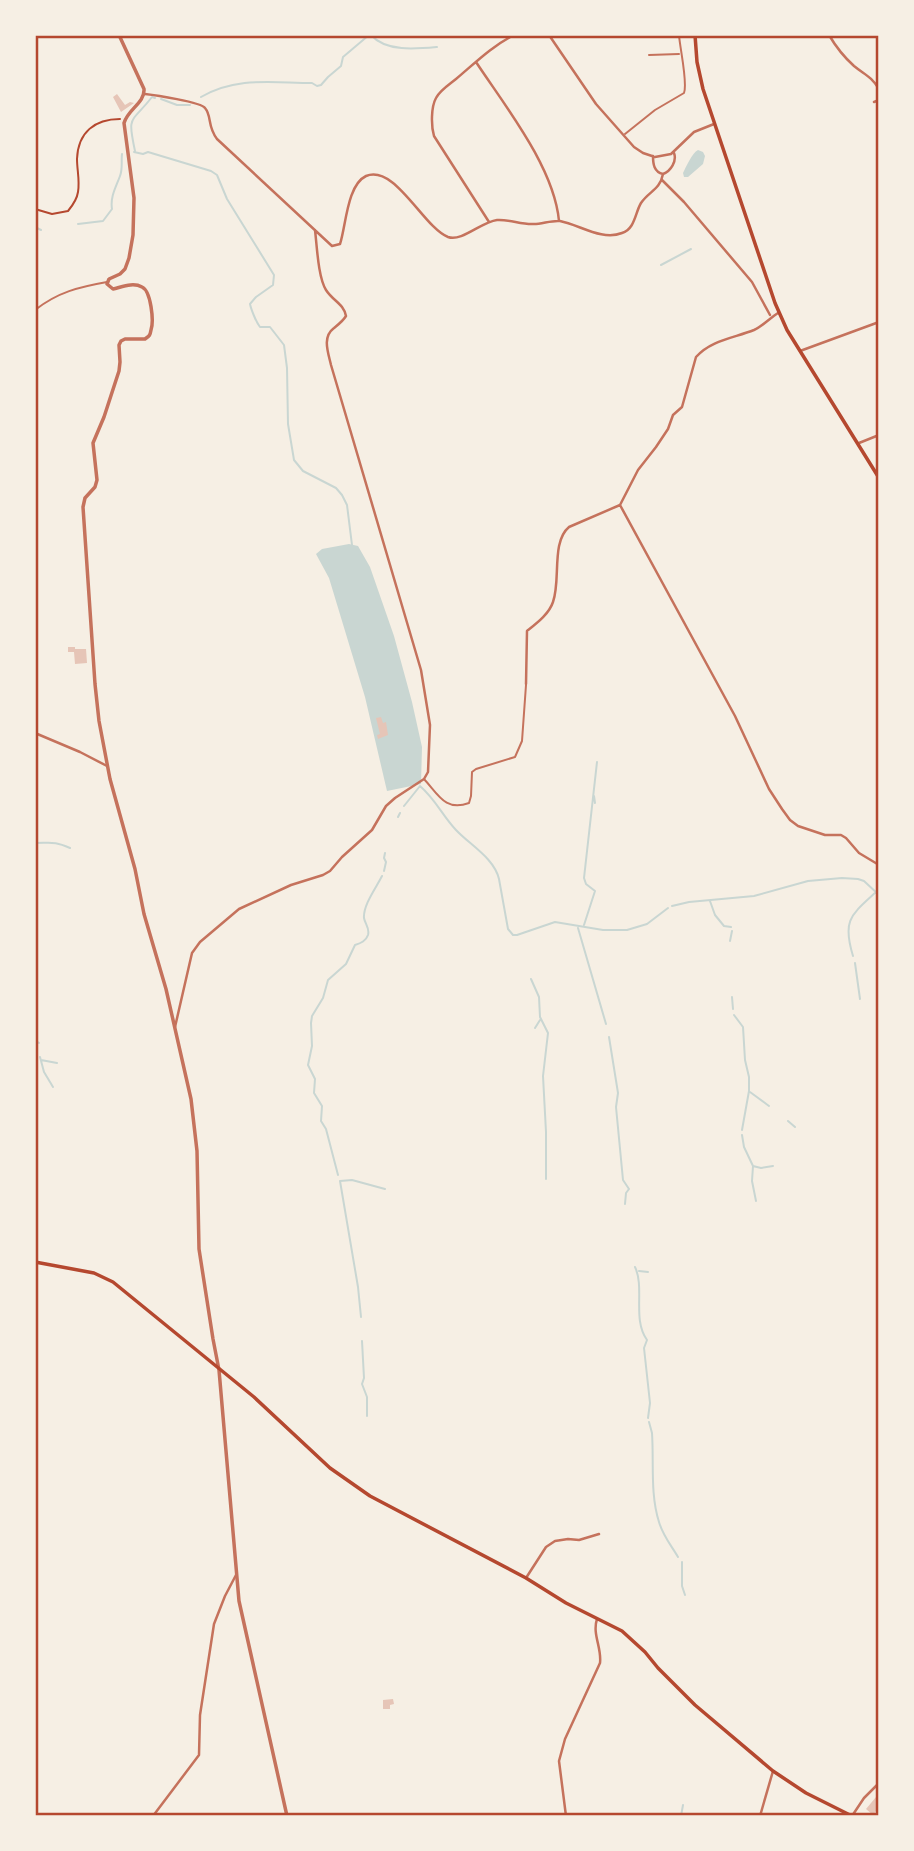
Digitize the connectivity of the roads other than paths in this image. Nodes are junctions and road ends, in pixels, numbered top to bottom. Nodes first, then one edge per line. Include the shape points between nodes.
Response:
1 (119, 35) edge
2 (513, 35) edge
3 (549, 35) edge
4 (679, 35) edge
5 (695, 35) edge
6 (829, 35) edge
7 (680, 54) junction
8 (649, 55) dead end
9 (476, 62) junction
10 (879, 89) edge
11 (145, 94) junction
12 (879, 100) edge
13 (874, 102) dead end
14 (715, 124) junction
15 (624, 135) junction
16 (674, 153) junction
17 (653, 156) junction
18 (663, 174) junction
19 (662, 180) junction
20 (559, 221) junction
21 (489, 222) junction
22 (315, 230) junction
23 (107, 282) junction
24 (35, 310) edge
25 (779, 313) junction
26 (770, 315) dead end
27 (879, 322) edge
28 (800, 351) junction
29 (879, 435) edge
30 (859, 443) junction
31 (879, 478) edge
32 (620, 505) junction
33 (526, 684) joint
34 (35, 733) edge
35 (107, 766) junction
36 (424, 779) junction
37 (879, 865) edge
38 (175, 1031) junction
39 (35, 1262) edge
40 (219, 1370) junction
41 (599, 1534) dead end
42 (237, 1572) junction
43 (526, 1578) junction
44 (597, 1619) junction
45 (773, 1771) junction
46 (879, 1783) edge
47 (153, 1816) edge
48 (287, 1816) edge
49 (566, 1816) edge
50 (760, 1816) edge
51 (852, 1816) edge

1 - 11 street
2 - 9 street
3 - 15 street via 596,104
4 - 7 lane
5 - 14 main road via 699,73
6 - 10 street
7 - 8 lane
7 - 15 lane via 684,93
9 - 20 street via 538,159
9 - 21 street via 438,95 432,130
11 - 22 street via 204,106 217,139
11 - 23 street via 125,119 124,128 134,198 129,258 125,269
12 - 13 street
14 - 16 street via 694,132
14 - 25 main road
15 - 17 street
16 - 17 street
16 - 18 street via 671,169
17 - 18 street via 657,172
18 - 19 street
19 - 20 street via 622,234 596,233
19 - 26 street via 752,282
20 - 21 street via 533,225
21 - 22 street via 450,237 377,174 365,177 355,187 340,244 332,246
22 - 36 street via 325,289 344,307 346,316 327,335 331,365 425,692 430,725
23 - 24 lane via 78,287
23 - 35 street via 113,289 132,285 147,289 152,322 147,338 120,342 119,371 93,443 97,480 83,507 95,684
25 - 28 main road
25 - 32 street via 756,329 707,347 696,357 682,407 638,470
27 - 28 street
28 - 30 main road
29 - 30 street
30 - 31 main road
32 - 33 street via 563,532 554,601 527,631
32 - 37 street via 782,809 798,826 841,835
33 - 36 lane via 523,741 516,757 472,772 468,803 452,806
34 - 35 street
35 - 38 street
36 - 38 street via 386,806 372,830 330,871 239,909 200,942 192,953
38 - 40 street via 195,1127 199,1249
39 - 40 main road via 94,1273 113,1282
40 - 42 street
40 - 43 main road via 321,1460 370,1496
41 - 43 street via 555,1541
42 - 47 street via 214,1624 200,1715 199,1755
42 - 48 street via 243,1622
43 - 44 main road
44 - 45 main road via 630,1637 695,1705
44 - 49 street via 600,1663 559,1761
45 - 50 street
45 - 51 main road
46 - 51 street

